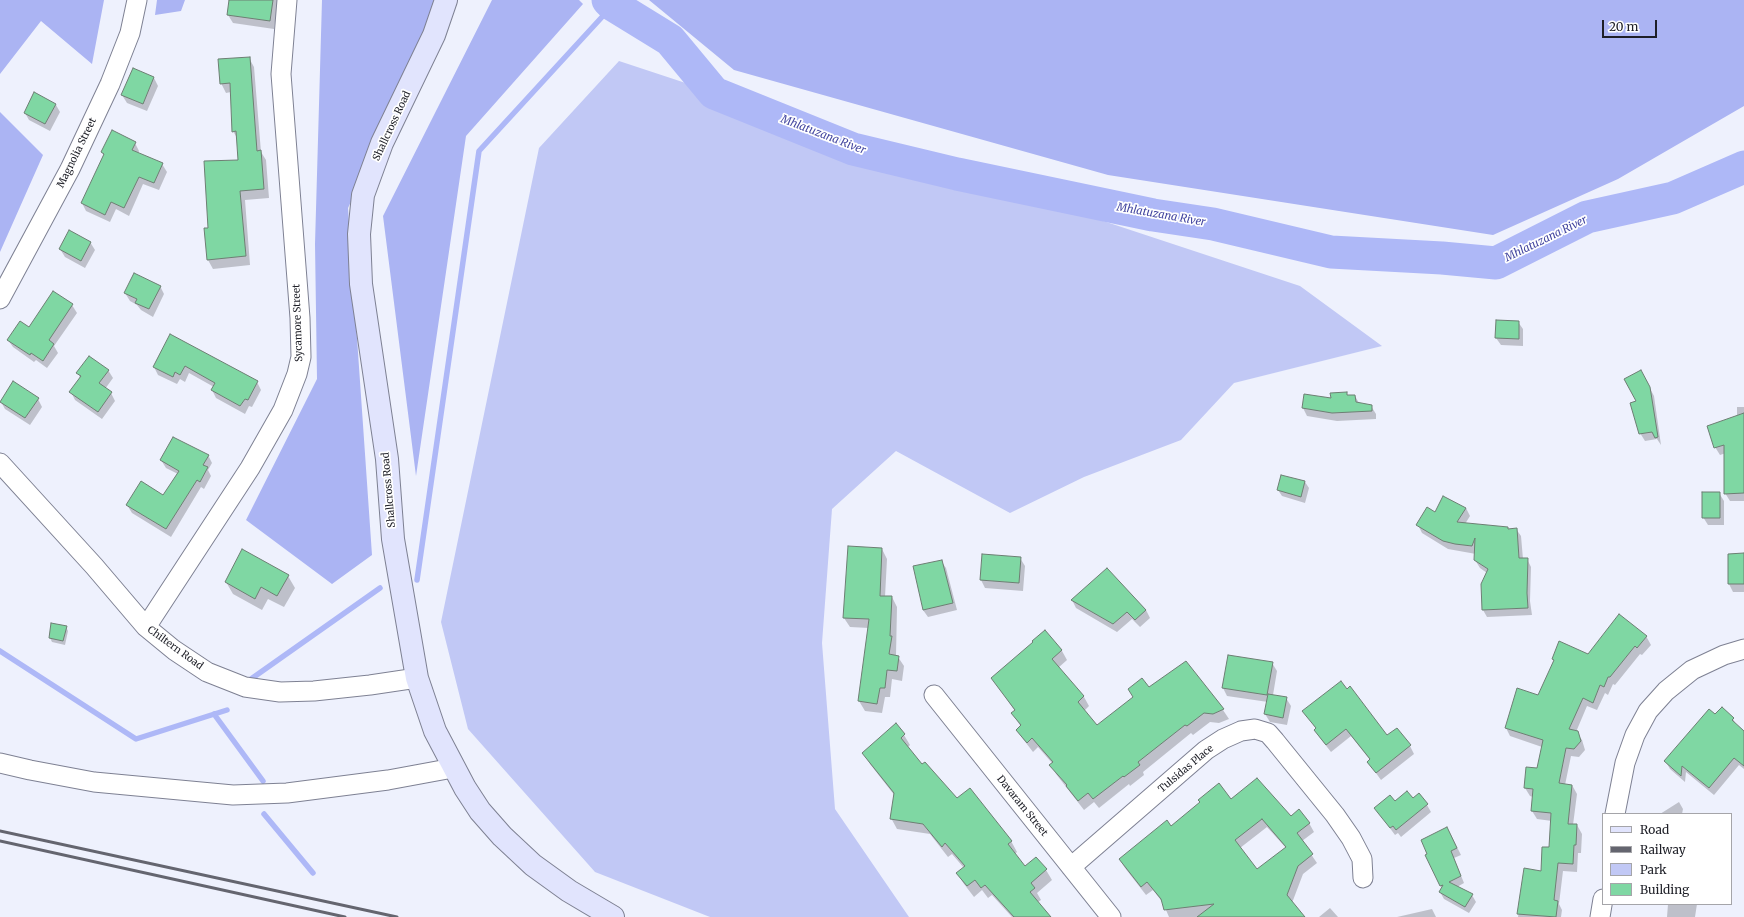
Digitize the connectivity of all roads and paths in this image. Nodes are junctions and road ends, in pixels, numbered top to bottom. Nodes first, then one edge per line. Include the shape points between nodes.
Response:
1 (137, 0) edge
2 (287, 0) edge
3 (446, 0) edge
4 (0, 299) edge
5 (0, 463) edge
6 (146, 627) junction
7 (1744, 649) edge
8 (418, 678) junction
9 (934, 695) dead end
10 (0, 762) edge
11 (453, 768) junction
12 (1615, 813) edge
13 (1071, 867) junction
14 (1363, 878) dead end
15 (1602, 905) edge
16 (613, 917) edge
17 (1111, 917) edge
18 (1600, 917) edge

1 - 4 street, Magnolia Street via 130,33 110,84 70,169
2 - 6 street, Sycamore Street via 281,74 300,318 301,357 298,374 283,410 250,468
3 - 8 street, Shallcross Road via 434,35 382,143 363,195 359,234 361,284 386,459 393,540
5 - 6 street, Chiltern Road
6 - 8 street, Chiltern Road via 174,650 208,672 245,688 280,692 314,691
7 - 12 street via 1692,670 1666,691 1648,711 1635,735 1625,763
8 - 11 street, Shallcross Road via 435,731
9 - 13 street, Davaram Street
10 - 11 street via 94,782 234,794 287,793 388,780
11 - 16 street, Shallcross Road via 480,811 523,856 569,891
13 - 14 street, Tulsidas Place via 1206,750 1241,731 1255,729 1268,733 1335,815 1362,859
13 - 17 street, Davaram Street
15 - 18 street

